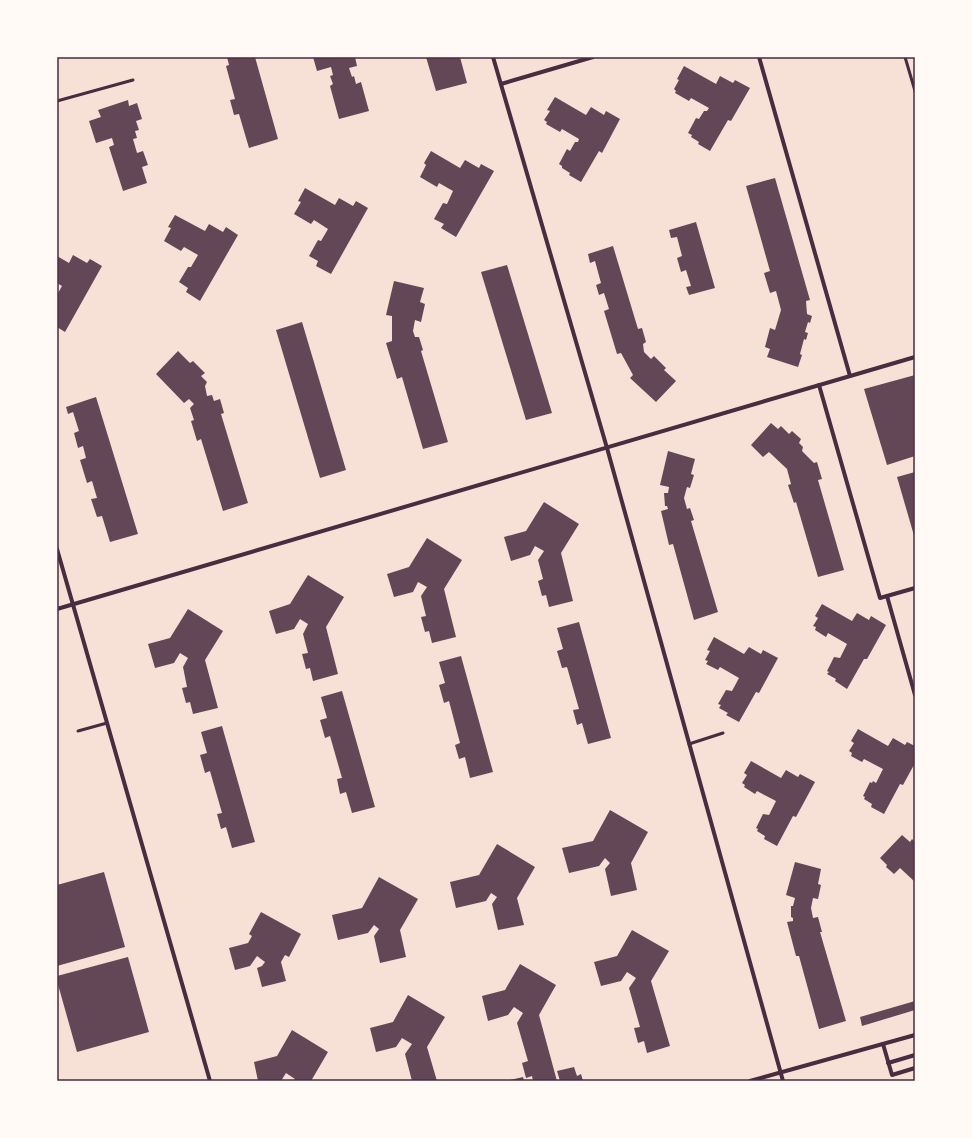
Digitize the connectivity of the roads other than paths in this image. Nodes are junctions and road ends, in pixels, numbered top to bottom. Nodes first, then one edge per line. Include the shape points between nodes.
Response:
1 (493, 57) edge
2 (593, 57) edge
3 (759, 57) edge
4 (906, 57) edge
5 (134, 80) dead end
6 (501, 84) junction
7 (915, 91) edge
8 (57, 101) edge
9 (915, 357) edge
10 (850, 376) junction
11 (819, 385) junction
12 (607, 448) junction
13 (57, 549) edge
14 (915, 588) edge
15 (887, 596) junction
16 (73, 605) junction
17 (57, 609) edge
18 (915, 695) edge
19 (107, 723) junction
20 (78, 731) dead end
21 (724, 733) dead end
22 (689, 744) junction
23 (915, 1035) edge
24 (883, 1044) junction
25 (915, 1055) edge
26 (888, 1063) junction
27 (915, 1068) edge
28 (781, 1072) junction
29 (210, 1081) edge
30 (750, 1081) edge
31 (783, 1081) edge

1 - 6 street
2 - 6 street
3 - 10 street
4 - 7 lane
5 - 8 lane
6 - 12 street
9 - 10 street
10 - 11 street
11 - 12 street
11 - 15 street via 880,598
12 - 16 street
12 - 22 street
13 - 16 street
14 - 15 street
15 - 18 street
16 - 17 street
16 - 19 street
19 - 20 lane
19 - 29 street
21 - 22 lane
22 - 28 street
23 - 24 street
24 - 26 street
24 - 28 street
25 - 26 street
26 - 27 street via 892,1075
28 - 30 street
28 - 31 street

